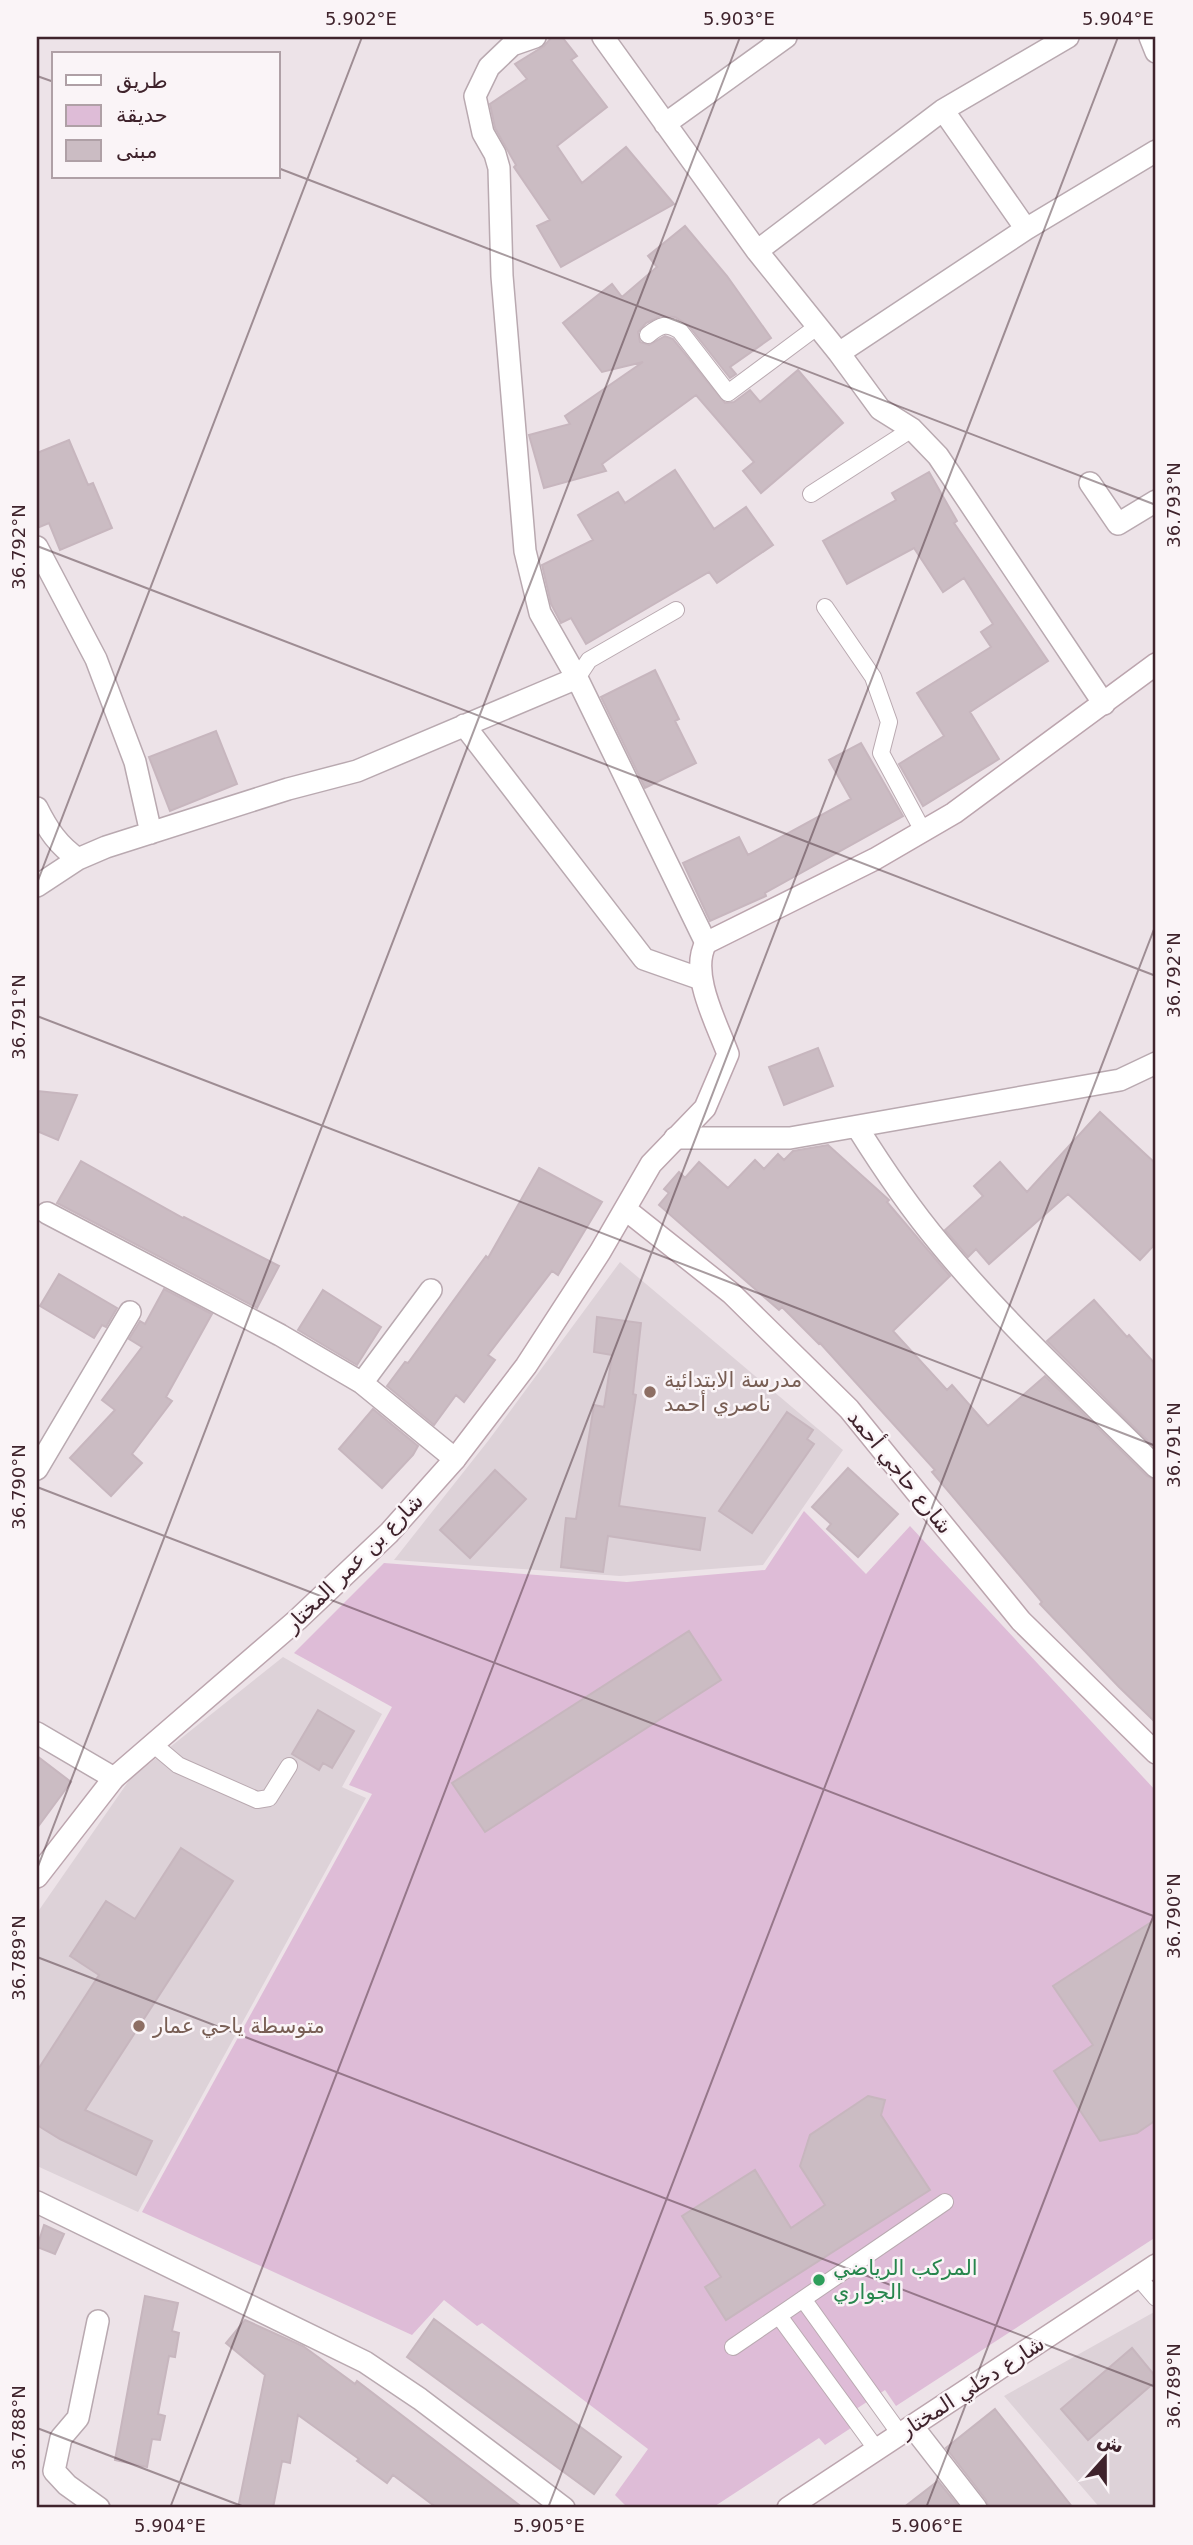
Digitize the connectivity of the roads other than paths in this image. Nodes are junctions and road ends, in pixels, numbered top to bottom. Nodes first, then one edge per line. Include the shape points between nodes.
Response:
1 (535, 37) edge
2 (603, 37) edge
3 (786, 37) edge
4 (1068, 37) edge
5 (1150, 37) edge
6 (1156, 52) edge
7 (943, 110) junction
8 (665, 124) junction
9 (1156, 150) edge
10 (1026, 229) junction
11 (757, 251) junction
12 (818, 326) junction
13 (648, 335) dead end
14 (839, 353) junction
15 (912, 429) junction
16 (1090, 483) dead end
17 (811, 494) dead end
18 (1156, 501) edge
19 (37, 548) edge
20 (825, 607) dead end
21 (676, 610) dead end
22 (1156, 664) edge
23 (576, 678) junction
24 (1104, 704) junction
25 (464, 724) junction
26 (37, 808) edge
27 (923, 831) junction
28 (151, 833) junction
29 (78, 859) junction
30 (37, 886) edge
31 (706, 943) junction
32 (701, 979) junction
33 (1156, 1063) edge
34 (857, 1126) junction
35 (676, 1138) junction
36 (625, 1209) junction
37 (47, 1213) dead end
38 (431, 1290) dead end
39 (130, 1312) dead end
40 (362, 1384) junction
41 (455, 1459) junction
42 (1156, 1467) edge
43 (37, 1469) edge
44 (37, 1733) edge
45 (153, 1744) junction
46 (1156, 1753) edge
47 (289, 1766) dead end
48 (114, 1778) junction
49 (37, 1877) edge
50 (37, 2202) edge
51 (945, 2202) dead end
52 (1156, 2265) edge
53 (1138, 2277) junction
54 (1156, 2298) edge
55 (803, 2299) junction
56 (779, 2316) junction
57 (98, 2321) dead end
58 (733, 2347) dead end
59 (906, 2430) junction
60 (877, 2450) junction
61 (99, 2508) edge
62 (564, 2508) edge
63 (788, 2508) edge
64 (976, 2508) edge

1 - 23 street via 512,45 489,67 475,96 483,133 499,168 502,276 525,551 540,613
2 - 8 street
3 - 8 street
4 - 7 street
5 - 6 street
7 - 10 street
7 - 11 street
8 - 11 street
9 - 10 street
10 - 14 street
11 - 12 street
12 - 13 lane via 728,393 680,331 660,325
12 - 14 street
14 - 15 street via 880,409
15 - 17 lane
15 - 24 street via 938,456
16 - 18 street via 1118,524
19 - 28 street via 96,659 135,762
20 - 27 lane via 873,677 889,722 881,754
21 - 23 lane via 589,660
22 - 24 street
23 - 25 street
23 - 31 street
24 - 27 street
25 - 28 street via 357,771
25 - 32 street via 644,959
26 - 29 street via 48,831
27 - 31 street
28 - 29 street
29 - 30 street
31 - 32 street
32 - 35 street, شارع بن عمر المختار via 728,1054 705,1108
33 - 34 street via 1120,1080
34 - 35 street via 790,1138
34 - 42 street via 938,1243
35 - 36 street, شارع بن عمر المختار via 651,1164
36 - 41 street, شارع بن عمر المختار via 526,1366
36 - 46 street, شارع حاجي أحمد via 732,1293 849,1409 1021,1621
37 - 40 street
38 - 40 street
39 - 43 street
40 - 41 street
41 - 45 street, شارع بن عمر المختار via 389,1533 297,1620
44 - 48 street
45 - 47 lane via 178,1765 257,1800 269,1798
45 - 48 street, شارع بن عمر المختار
48 - 49 street, شارع بن عمر المختار
50 - 62 street via 365,2362
51 - 55 lane
52 - 53 street, شارع دخلي المختار
53 - 54 lane
53 - 59 street, شارع دخلي المختار
55 - 56 lane
55 - 59 lane
56 - 58 lane
56 - 60 lane
57 - 61 street via 78,2418 61,2438 54,2471
59 - 60 street, شارع دخلي المختار
59 - 64 street
60 - 63 street, شارع دخلي المختار

